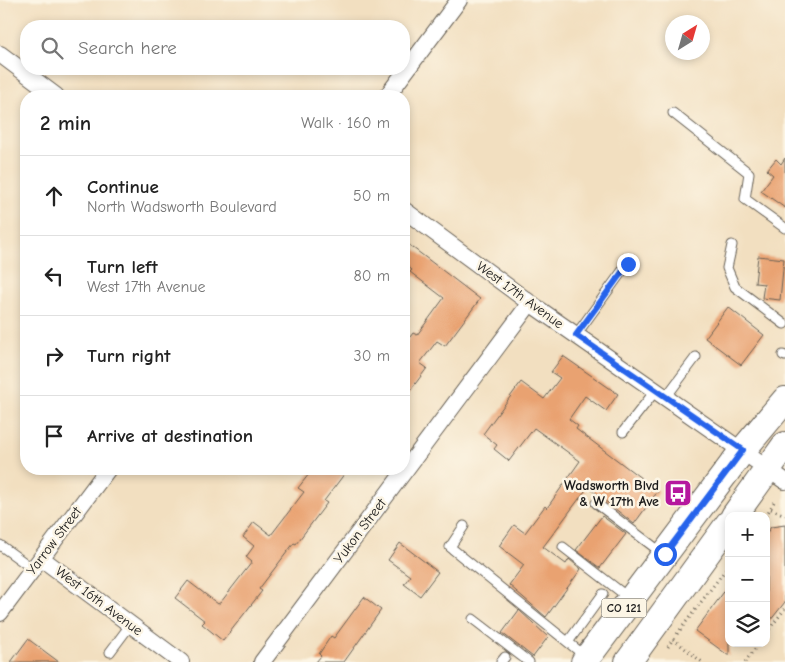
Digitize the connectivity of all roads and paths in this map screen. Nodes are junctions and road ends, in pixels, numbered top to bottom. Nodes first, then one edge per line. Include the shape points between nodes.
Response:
1 (459, 0) edge
2 (0, 54) edge
3 (410, 65) edge
4 (20, 69) edge
5 (28, 75) edge
6 (403, 75) edge
7 (48, 90) edge
8 (392, 90) edge
9 (673, 113) dead end
10 (410, 214) edge
11 (785, 228) edge
12 (732, 244) dead end
13 (628, 264) dead end
14 (530, 303) junction
15 (785, 323) edge
16 (576, 335) junction
17 (696, 358) dead end
18 (661, 393) junction
19 (785, 400) edge
20 (623, 432) dead end
21 (785, 445) edge
22 (743, 450) junction
23 (410, 464) edge
24 (103, 475) edge
25 (402, 475) edge
26 (777, 475) edge
27 (774, 502) dead end
28 (596, 503) dead end
29 (771, 509) junction
30 (738, 512) edge
31 (769, 512) edge
32 (785, 515) edge
33 (464, 526) dead end
34 (725, 529) edge
35 (0, 544) edge
36 (563, 548) dead end
37 (665, 554) junction
38 (37, 563) junction
39 (725, 570) edge
40 (603, 594) dead end
41 (631, 600) junction
42 (785, 608) edge
43 (0, 613) edge
44 (473, 619) dead end
45 (131, 624) junction
46 (770, 628) edge
47 (673, 639) junction
48 (668, 647) dead end
49 (756, 647) edge
50 (110, 652) dead end
51 (580, 654) edge
52 (181, 662) edge
53 (262, 662) edge
54 (529, 662) edge
55 (628, 662) edge
56 (702, 662) edge
57 (744, 662) edge

1 - 3 street
2 - 4 street
5 - 7 street
6 - 8 street
9 - 11 lane via 749,172 745,199
10 - 14 street, West 17th Avenue
12 - 15 lane via 727,268 735,287
13 - 16 lane
14 - 16 street, West 17th Avenue
14 - 23 street, Yukon Street
16 - 18 street, West 17th Avenue
17 - 18 lane
18 - 20 lane
18 - 22 street, West 17th Avenue
19 - 22 main road, CO 121
21 - 26 main road
22 - 26 street, West 17th Avenue
22 - 37 main road, CO 121
24 - 38 street, Yarrow Street
25 - 53 street, Yukon Street
26 - 30 main road
27 - 29 path
28 - 37 lane
29 - 31 path
29 - 32 path
33 - 51 lane via 450,547
34 - 55 main road, CO 121
35 - 38 lane
36 - 41 lane
37 - 41 main road, CO 121
38 - 43 street, Yarrow Street
38 - 45 street, West 16th Avenue
39 - 47 path
40 - 51 lane
41 - 51 main road, CO 121
42 - 46 path
44 - 54 lane
45 - 50 lane
45 - 52 street, West 16th Avenue
47 - 48 path
47 - 56 path
49 - 57 path

